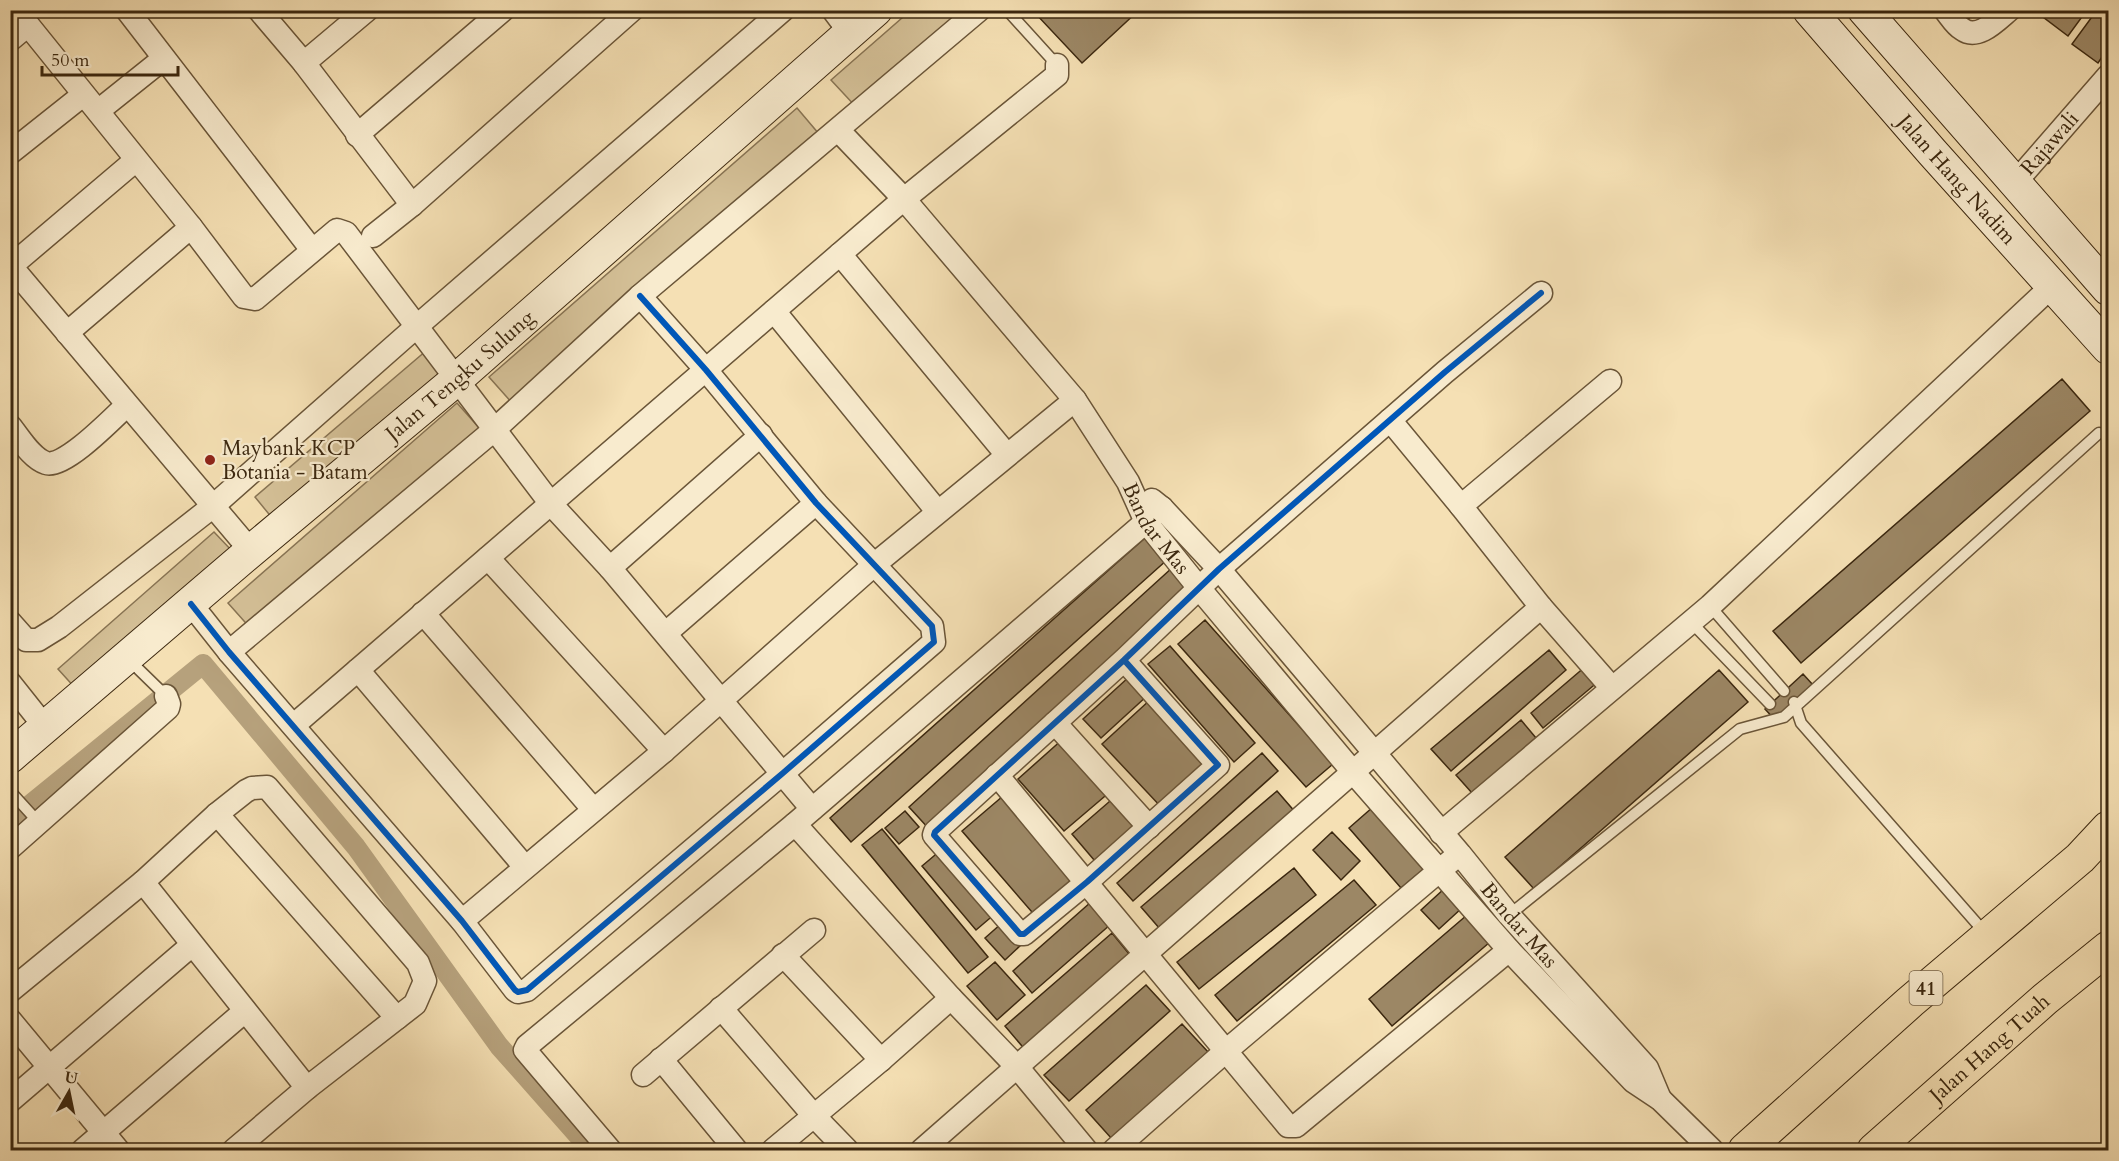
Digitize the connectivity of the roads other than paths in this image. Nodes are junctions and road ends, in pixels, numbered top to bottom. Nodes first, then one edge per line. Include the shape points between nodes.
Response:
1 (127, 10) edge
2 (259, 10) edge
3 (367, 10) edge
4 (632, 10) edge
5 (783, 10) edge
6 (876, 10) edge
7 (979, 10) edge
8 (1007, 10) edge
9 (1809, 10) edge
10 (1864, 10) edge
11 (1945, 10) edge
12 (2009, 10) edge
13 (494, 14) edge
14 (22, 18) edge
15 (842, 22) edge
16 (10, 40) edge
17 (163, 59) junction
18 (304, 63) junction
19 (1057, 65) joint
20 (2109, 76) edge
21 (90, 103) junction
22 (1966, 129) junction
23 (839, 131) junction
24 (357, 135) junction
25 (1932, 152) junction
26 (10, 153) edge
27 (136, 160) junction
28 (2014, 184) junction
29 (904, 199) junction
30 (412, 204) junction
31 (191, 227) junction
32 (373, 236) dead end
33 (312, 250) junction
34 (840, 254) junction
35 (11, 266) edge
36 (2052, 286) junction
37 (2109, 289) edge
38 (1541, 293) dead end
39 (640, 296) junction
40 (774, 311) junction
41 (416, 327) junction
42 (68, 333) junction
43 (2109, 348) edge
44 (706, 370) junction
45 (456, 381) junction
46 (1610, 381) dead end
47 (1075, 400) junction
48 (127, 405) junction
49 (1390, 420) junction
50 (10, 426) edge
51 (494, 430) junction
52 (2099, 434) dead end
53 (761, 435) junction
54 (1007, 455) junction
55 (816, 503) junction
56 (551, 504) junction
57 (1461, 506) junction
58 (212, 507) junction
59 (937, 511) junction
60 (1154, 515) junction
61 (251, 551) junction
62 (488, 558) junction
63 (875, 564) junction
64 (610, 568) junction
65 (1218, 568) junction
66 (1199, 588) junction
67 (191, 604) junction
68 (1710, 606) junction
69 (1541, 608) junction
70 (423, 613) junction
71 (10, 622) edge
72 (1692, 622) junction
73 (666, 633) junction
74 (229, 652) junction
75 (1124, 660) junction
76 (136, 667) junction
77 (358, 670) junction
78 (10, 683) edge
79 (1612, 688) junction
80 (1784, 691) dead end
81 (166, 696) joint
82 (721, 701) junction
83 (1770, 704) dead end
84 (1795, 704) junction
85 (1782, 716) junction
86 (1055, 723) junction
87 (1802, 723) junction
88 (294, 725) junction
89 (45, 727) junction
90 (664, 751) junction
91 (1373, 754) junction
92 (10, 757) edge
93 (1353, 772) junction
94 (783, 773) junction
95 (997, 775) junction
96 (11, 791) edge
97 (593, 809) junction
98 (812, 809) junction
99 (218, 814) junction
100 (36, 820) junction
101 (795, 824) junction
102 (1149, 827) junction
103 (2109, 828) edge
104 (1441, 833) junction
105 (10, 848) edge
106 (1460, 854) junction
107 (525, 867) junction
108 (1440, 869) junction
109 (143, 882) junction
110 (1087, 882) junction
111 (1509, 915) junction
112 (462, 921) junction
113 (814, 930) dead end
114 (1987, 936) junction
115 (192, 945) junction
116 (2109, 948) edge
117 (1509, 950) junction
118 (783, 955) junction
119 (1146, 955) junction
120 (10, 991) edge
121 (951, 998) junction
122 (721, 1008) junction
123 (245, 1011) junction
124 (396, 1018) junction
125 (10, 1020) edge
126 (1227, 1050) junction
127 (661, 1059) junction
128 (881, 1060) junction
129 (50, 1067) junction
130 (1018, 1068) junction
131 (643, 1075) dead end
132 (307, 1088) junction
133 (1660, 1099) junction
134 (10, 1101) edge
135 (814, 1116) junction
136 (111, 1142) edge
137 (83, 1150) edge
138 (234, 1150) edge
139 (610, 1150) edge
140 (735, 1150) edge
141 (773, 1150) edge
142 (847, 1150) edge
143 (922, 1150) edge
144 (1086, 1150) edge
145 (1114, 1150) edge
146 (1712, 1150) edge
147 (1745, 1150) edge
148 (1874, 1150) edge

1 - 17 street
2 - 18 street
3 - 18 street
4 - 30 street
5 - 41 street
6 - 15 street, Jalan Tengku Sulung
7 - 23 street
8 - 19 lane
9 - 25 street, Jalan Hang Nadim
10 - 22 street, Jalan Hang Nadim
11 - 12 street via 1962,30 1974,33
13 - 24 street
14 - 16 street
14 - 21 street
15 - 45 street, Jalan Tengku Sulung
17 - 21 street
17 - 33 street
18 - 24 street
19 - 29 street via 1057,75
20 - 28 street, Rajawali
21 - 26 street
21 - 27 street
22 - 25 street via 1950,123 1943,126 1932,140
22 - 28 street, Jalan Hang Nadim
23 - 29 street, Bandar Mas
23 - 39 street
24 - 30 street
25 - 36 street, Jalan Hang Nadim
27 - 31 street
27 - 35 street
28 - 37 street, Jalan Hang Nadim
29 - 34 street
29 - 47 street, Bandar Mas
30 - 32 street
31 - 33 street via 244,297 250,299 255,299
31 - 42 street
33 - 41 street via 337,230 346,233
34 - 40 street
34 - 54 street
35 - 42 street
36 - 43 street, Jalan Hang Nadim
36 - 68 street
38 - 49 street
39 - 44 street
39 - 51 street
40 - 44 street
40 - 59 street
41 - 45 street
41 - 58 street
42 - 48 street
44 - 53 street
44 - 56 street
45 - 51 street
45 - 61 street, Jalan Tengku Sulung
46 - 57 street
47 - 54 street
47 - 60 street, Bandar Mas
48 - 50 street via 72,454 55,463 43,462
48 - 58 street
49 - 57 street
49 - 65 street
51 - 56 street
51 - 74 street
52 - 84 lane
53 - 55 street
53 - 64 street
54 - 59 street
55 - 63 street
55 - 73 street
56 - 62 street
56 - 64 street
57 - 69 street
58 - 61 street
58 - 71 street via 60,627 38,639 26,640
59 - 63 street
60 - 65 street, Bandar Mas
60 - 66 street, Bandar Mas
60 - 98 street
61 - 67 street, Jalan Tengku Sulung
62 - 70 street
62 - 90 street
63 - 82 street
63 - 94 street via 932,626 934,642
64 - 73 street
65 - 66 street
65 - 91 street, Bandar Mas
66 - 75 street
66 - 93 street, Bandar Mas
67 - 74 street
67 - 76 street, Jalan Tengku Sulung
68 - 72 street
68 - 80 lane
69 - 79 street
69 - 91 street
70 - 77 street
70 - 97 street
72 - 79 street
72 - 83 lane
73 - 82 street
74 - 88 street
75 - 86 street
75 - 102 street via 1218,765
76 - 81 lane
76 - 89 street, Jalan Tengku Sulung
77 - 88 street
77 - 107 street
78 - 89 street
79 - 104 street
81 - 100 street via 168,708
82 - 90 street
82 - 94 street
84 - 85 lane
84 - 87 lane
85 - 87 lane
85 - 111 lane via 1740,729
86 - 95 street
86 - 102 street
87 - 114 lane
88 - 112 street
89 - 92 street, Jalan Tengku Sulung
90 - 97 street
91 - 93 street
91 - 104 street, Bandar Mas
93 - 108 street, Bandar Mas
93 - 119 street
94 - 98 street
94 - 112 street via 527,990 515,990
95 - 110 street
95 - 110 street via 934,835 1020,934
96 - 100 lane
97 - 107 street
98 - 101 street
99 - 109 street
99 - 124 street
99 - 124 street via 246,791 267,787 418,963 425,981 415,1004
100 - 105 street
101 - 121 street
101 - 139 street via 525,1048
102 - 110 street
103 - 114 highway, 41 via 2080,858
104 - 106 street, Bandar Mas
106 - 108 street
106 - 111 street, Bandar Mas
107 - 112 street
108 - 117 street, Bandar Mas
108 - 126 street
109 - 115 street
109 - 120 street
110 - 119 street
111 - 133 street, Bandar Mas via 1647,1068
113 - 118 street
114 - 147 highway, 41
115 - 123 street
115 - 129 street
116 - 148 highway, Jalan Hang Tuah via 2045,999
117 - 126 street via 1296,1126 1288,1126
117 - 133 street, Bandar Mas via 1633,1081
118 - 122 street
118 - 128 street
119 - 126 street
119 - 130 street
121 - 128 street
121 - 130 street
122 - 127 street
122 - 135 street
123 - 132 street
123 - 136 street
124 - 132 street
125 - 129 street
126 - 145 street
127 - 131 street
127 - 140 street
128 - 135 street
129 - 134 street
129 - 136 street
130 - 143 street
130 - 144 street
132 - 138 street
133 - 146 street, Bandar Mas
135 - 141 street
135 - 142 street
136 - 137 street

